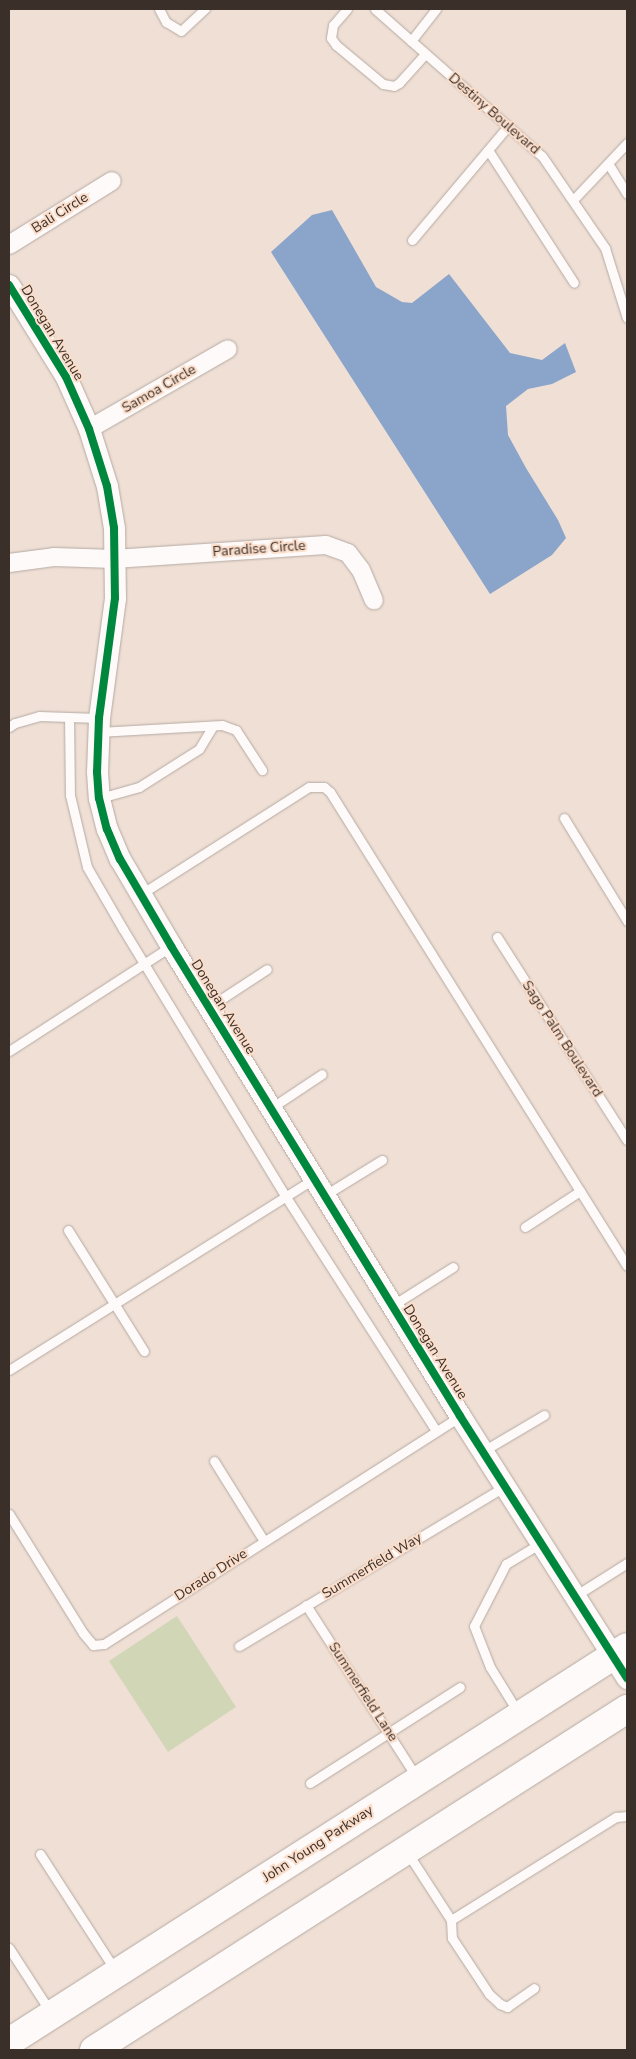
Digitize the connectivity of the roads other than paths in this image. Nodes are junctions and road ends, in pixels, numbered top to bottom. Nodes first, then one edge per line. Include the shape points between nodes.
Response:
1 (159, 9) edge
2 (205, 9) edge
3 (347, 9) edge
4 (375, 9) edge
5 (436, 9) edge
6 (411, 41) junction
7 (425, 54) junction
8 (508, 126) junction
9 (627, 143) edge
10 (488, 150) junction
11 (609, 165) junction
12 (112, 182) dead end
13 (627, 194) edge
14 (573, 200) junction
15 (412, 240) dead end
16 (9, 245) edge
17 (574, 283) dead end
18 (9, 285) edge
19 (627, 318) edge
20 (228, 349) dead end
21 (89, 429) junction
22 (114, 559) junction
23 (9, 563) edge
24 (374, 600) dead end
25 (69, 717) junction
26 (98, 725) junction
27 (213, 726) junction
28 (9, 727) edge
29 (262, 770) dead end
30 (99, 798) junction
31 (564, 818) dead end
32 (140, 895) junction
33 (627, 921) edge
34 (498, 937) dead end
35 (171, 946) junction
36 (144, 964) junction
37 (267, 969) dead end
38 (208, 1007) junction
39 (9, 1051) edge
40 (322, 1074) dead end
41 (271, 1108) junction
42 (627, 1139) edge
43 (382, 1160) dead end
44 (320, 1187) junction
45 (580, 1191) junction
46 (286, 1197) junction
47 (525, 1226) dead end
48 (68, 1230) dead end
49 (627, 1266) edge
50 (453, 1268) dead end
51 (114, 1304) junction
52 (392, 1306) junction
53 (144, 1351) dead end
54 (9, 1370) edge
55 (544, 1415) dead end
56 (460, 1416) junction
57 (436, 1432) junction
58 (483, 1451) junction
59 (214, 1461) dead end
60 (505, 1485) junction
61 (9, 1514) edge
62 (264, 1541) junction
63 (541, 1543) junction
64 (627, 1563) edge
65 (575, 1596) junction
66 (306, 1605) junction
67 (239, 1646) dead end
68 (620, 1652) edge
69 (627, 1678) edge
70 (460, 1687) dead end
71 (627, 1709) edge
72 (519, 1715) junction
73 (390, 1732) junction
74 (418, 1779) junction
75 (310, 1783) dead end
76 (627, 1816) edge
77 (406, 1850) junction
78 (40, 1854) dead end
79 (451, 1920) junction
80 (9, 1948) edge
81 (117, 1973) junction
82 (534, 1988) dead end
83 (52, 2014) junction
84 (9, 2042) edge
85 (94, 2050) edge

1 - 2 lane via 166,22 181,31
3 - 7 lane via 333,25 332,38 336,45 384,84 394,86 399,83
4 - 6 lane, Destiny Boulevard
5 - 6 lane
6 - 7 lane, Destiny Boulevard
7 - 8 lane, Destiny Boulevard
8 - 10 lane
8 - 14 lane, Destiny Boulevard via 542,156
9 - 11 lane
10 - 15 lane
10 - 17 lane
11 - 13 lane
11 - 14 lane
12 - 16 street, Bali Circle
14 - 19 lane, Destiny Boulevard via 605,248
18 - 21 street, Donegan Avenue via 66,377
20 - 21 street, Samoa Circle
21 - 22 street, Donegan Avenue via 107,486 114,528
22 - 23 street, Paradise Circle via 54,557
22 - 24 street, Paradise Circle via 326,545 348,552 361,570
22 - 26 street, Donegan Avenue via 115,598
25 - 26 lane
25 - 28 lane via 38,716
25 - 36 lane via 70,794 87,866
26 - 27 lane
26 - 30 street, Donegan Avenue
27 - 29 lane via 222,725 236,730
27 - 30 lane via 199,749 139,787
30 - 32 street, Donegan Avenue via 107,829
31 - 33 lane
32 - 35 street, Donegan Avenue
32 - 45 lane via 309,787 324,787 343,809
34 - 42 lane, Sago Palm Boulevard
35 - 36 lane
35 - 38 street, Donegan Avenue
36 - 39 lane
36 - 46 lane
37 - 38 lane
38 - 41 street, Donegan Avenue
40 - 41 lane
41 - 44 street, Donegan Avenue
43 - 44 lane
44 - 46 lane
44 - 52 street, Donegan Avenue
45 - 47 lane
45 - 49 lane
46 - 51 lane
46 - 57 lane
48 - 51 lane
50 - 52 lane
51 - 53 lane
51 - 54 lane
52 - 56 street, Donegan Avenue
55 - 58 lane
56 - 57 lane, Dorado Drive
56 - 58 street, Donegan Avenue
57 - 62 lane, Dorado Drive
58 - 60 street, Donegan Avenue
59 - 62 lane
60 - 63 street, Donegan Avenue
60 - 66 lane, Summerfield Way
61 - 62 lane, Dorado Drive via 93,1645 104,1644
63 - 65 street, Donegan Avenue
63 - 72 lane via 506,1564 474,1626 490,1667
64 - 65 lane
65 - 68 street, Donegan Avenue
66 - 67 lane, Summerfield Way
66 - 73 lane, Summerfield Lane
68 - 69 street, Donegan Avenue
68 - 72 highway, John Young Parkway
70 - 73 lane
71 - 77 highway
72 - 74 highway, John Young Parkway
73 - 74 lane, Summerfield Lane
73 - 75 lane
74 - 81 highway, John Young Parkway
76 - 79 lane via 616,1817
77 - 79 lane
77 - 85 highway
78 - 81 lane
79 - 82 lane via 452,1938 489,1994 500,2004 507,2007
80 - 83 lane
81 - 83 highway, John Young Parkway
83 - 84 highway, John Young Parkway

